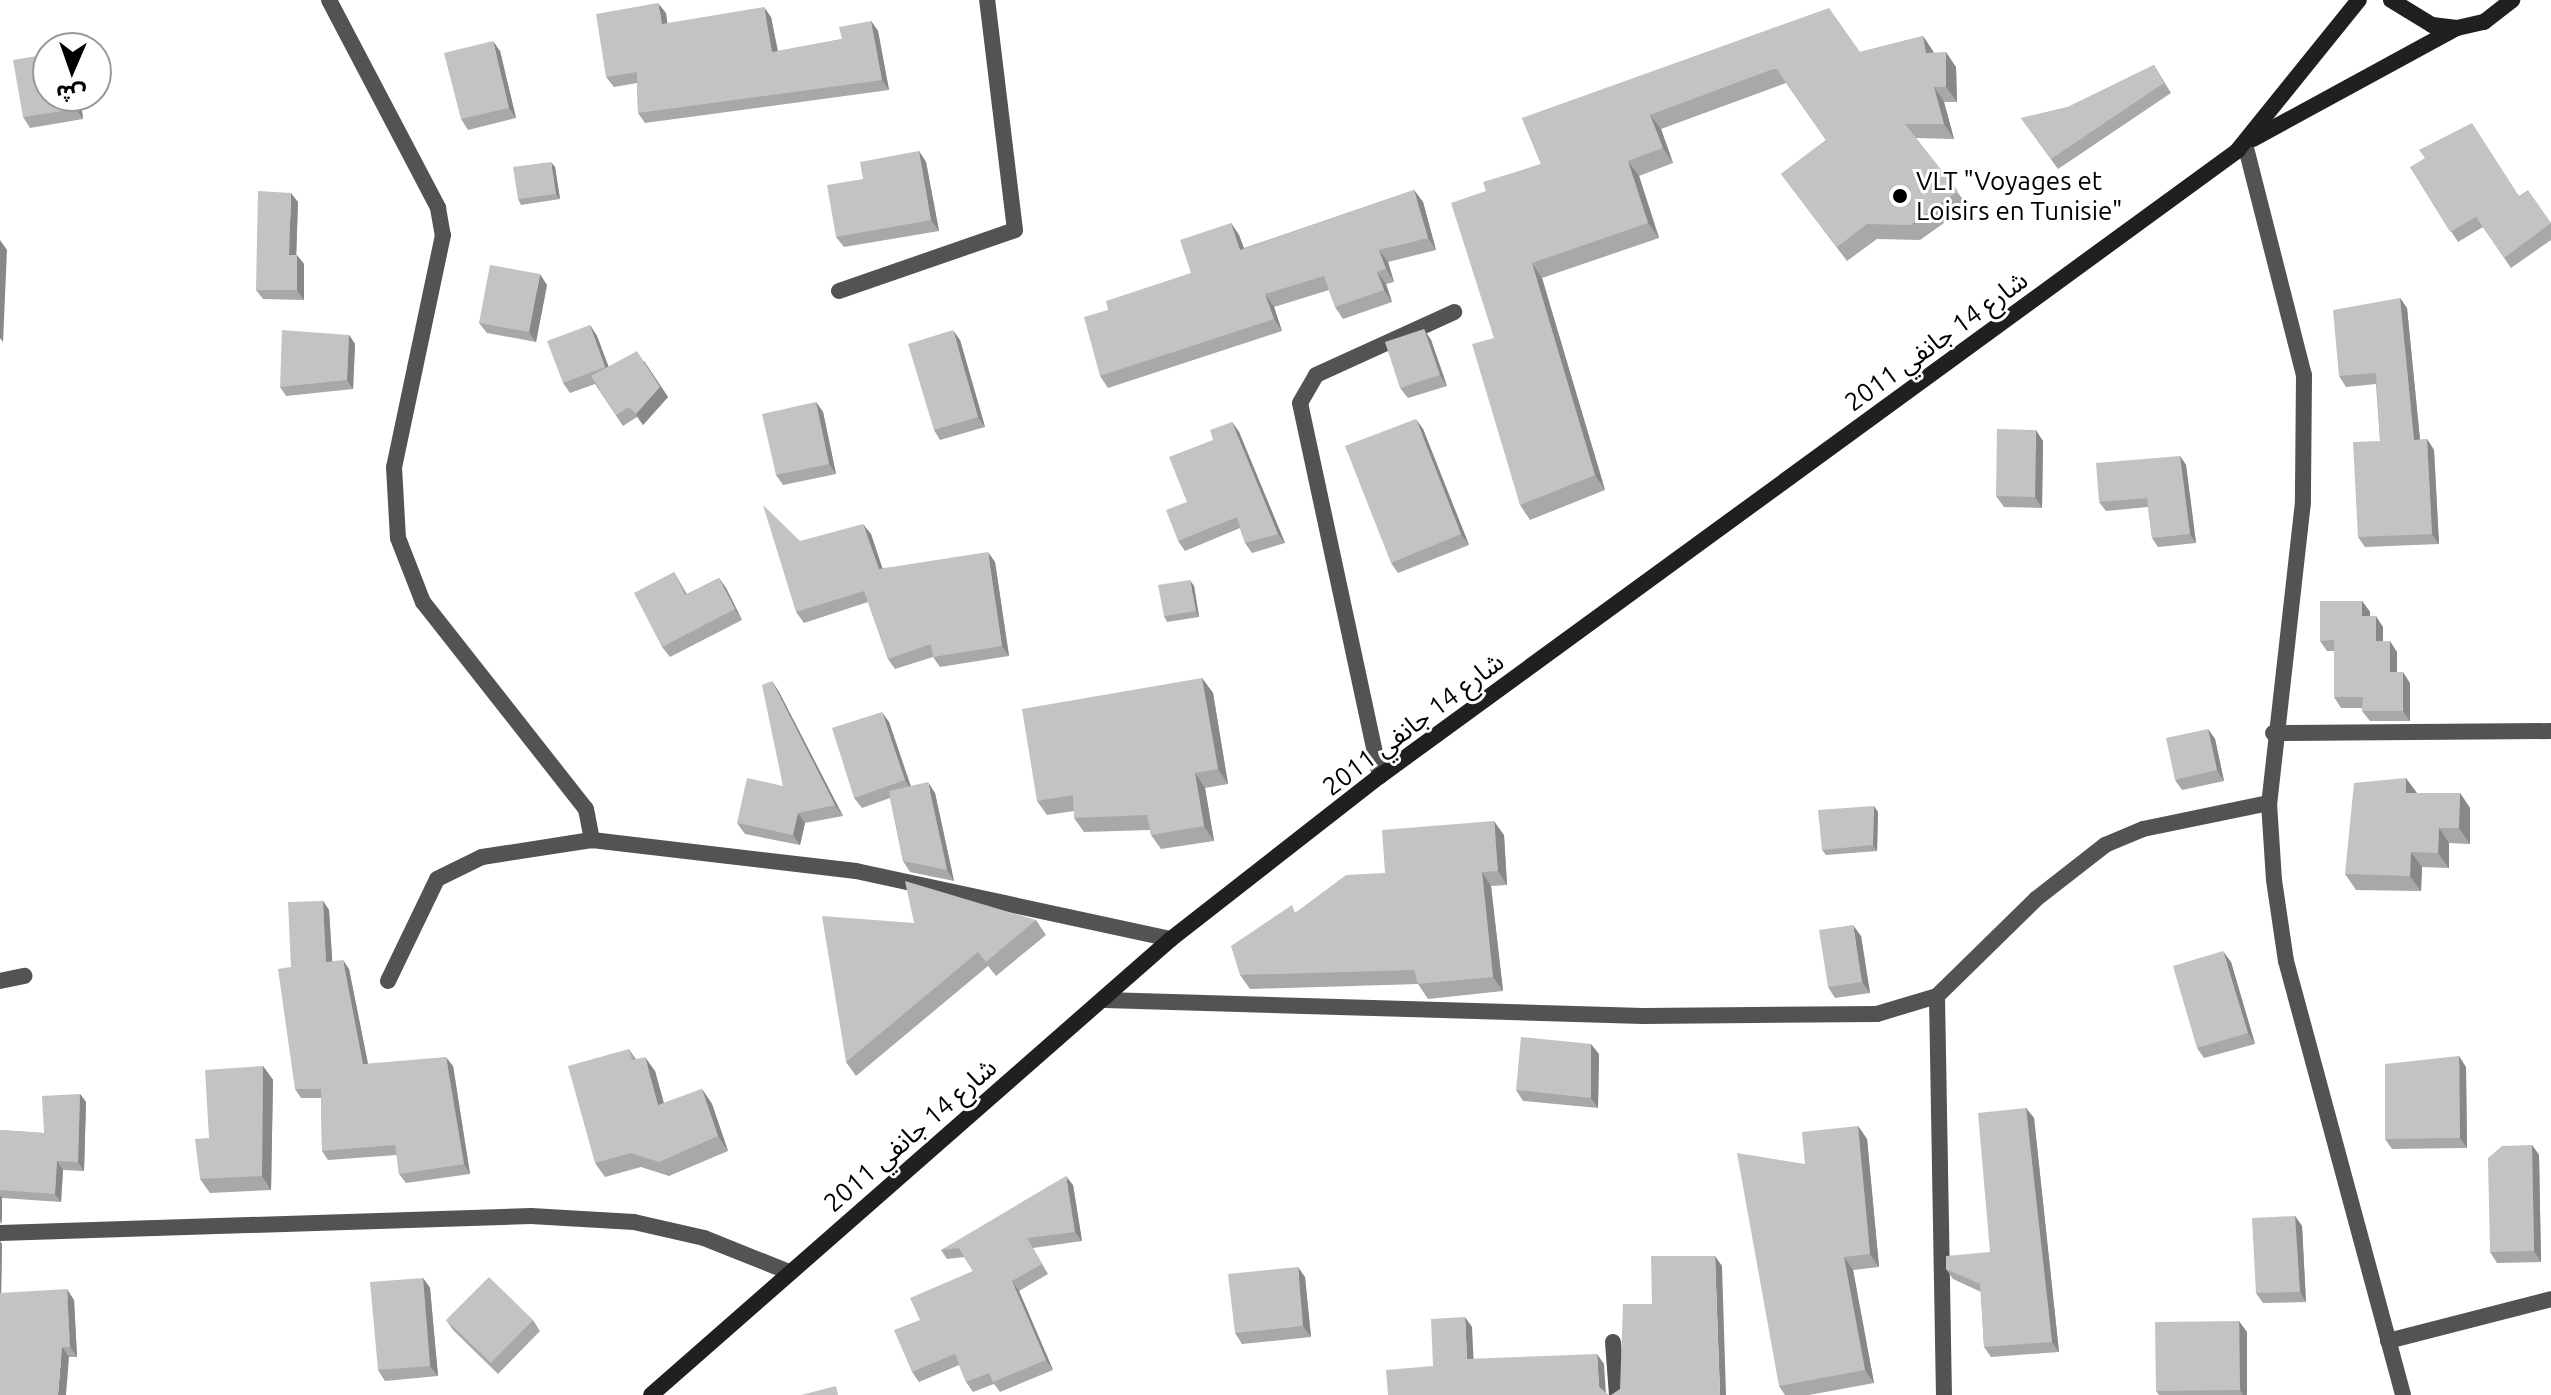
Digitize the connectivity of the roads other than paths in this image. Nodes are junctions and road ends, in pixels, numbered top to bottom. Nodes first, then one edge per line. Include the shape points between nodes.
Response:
1 (329, 0) edge
2 (987, 0) edge
3 (2359, 0) edge
4 (2391, 0) edge
5 (2512, 0) edge
6 (2457, 28) junction
7 (2245, 144) junction
8 (839, 291) dead end
9 (1454, 312) dead end
10 (2551, 731) edge
11 (2273, 733) junction
12 (1380, 776) junction
13 (2269, 803) junction
14 (592, 840) junction
15 (1171, 939) junction
16 (24, 976) dead end
17 (0, 981) edge
18 (388, 981) dead end
19 (1937, 996) junction
20 (1105, 1000) junction
21 (0, 1233) edge
22 (789, 1272) junction
23 (2551, 1299) edge
24 (2388, 1341) junction
25 (1613, 1342) dead end
26 (651, 1395) edge
27 (1617, 1395) edge
28 (1944, 1395) edge
29 (2403, 1395) edge

1 - 14 street via 438,208 443,235 394,467 398,538 423,602 586,809
2 - 8 street via 1015,230
3 - 7 main road, شارع 14 جانفي 2011
4 - 6 main road via 2432,25
5 - 6 main road, شارع 14 جانفي 2011 via 2484,22
6 - 7 main road, شارع 14 جانفي 2011
7 - 11 street via 2304,375 2303,502
7 - 12 main road, شارع 14 جانفي 2011
9 - 12 street via 1316,375 1300,403
10 - 11 street
11 - 13 street
12 - 15 main road, شارع 14 جانفي 2011
13 - 19 street via 2143,829 2105,845 2036,899
13 - 24 street via 2286,961
14 - 15 street via 856,871
14 - 18 street via 482,857 437,879
15 - 20 main road, شارع 14 جانفي 2011
16 - 17 street
19 - 20 street via 1877,1014 1823,1018
19 - 28 street
20 - 22 main road, شارع 14 جانفي 2011
21 - 22 street via 531,1216 634,1222 704,1238
22 - 26 main road, شارع 14 جانفي 2011
23 - 24 street
24 - 29 street
25 - 27 street

